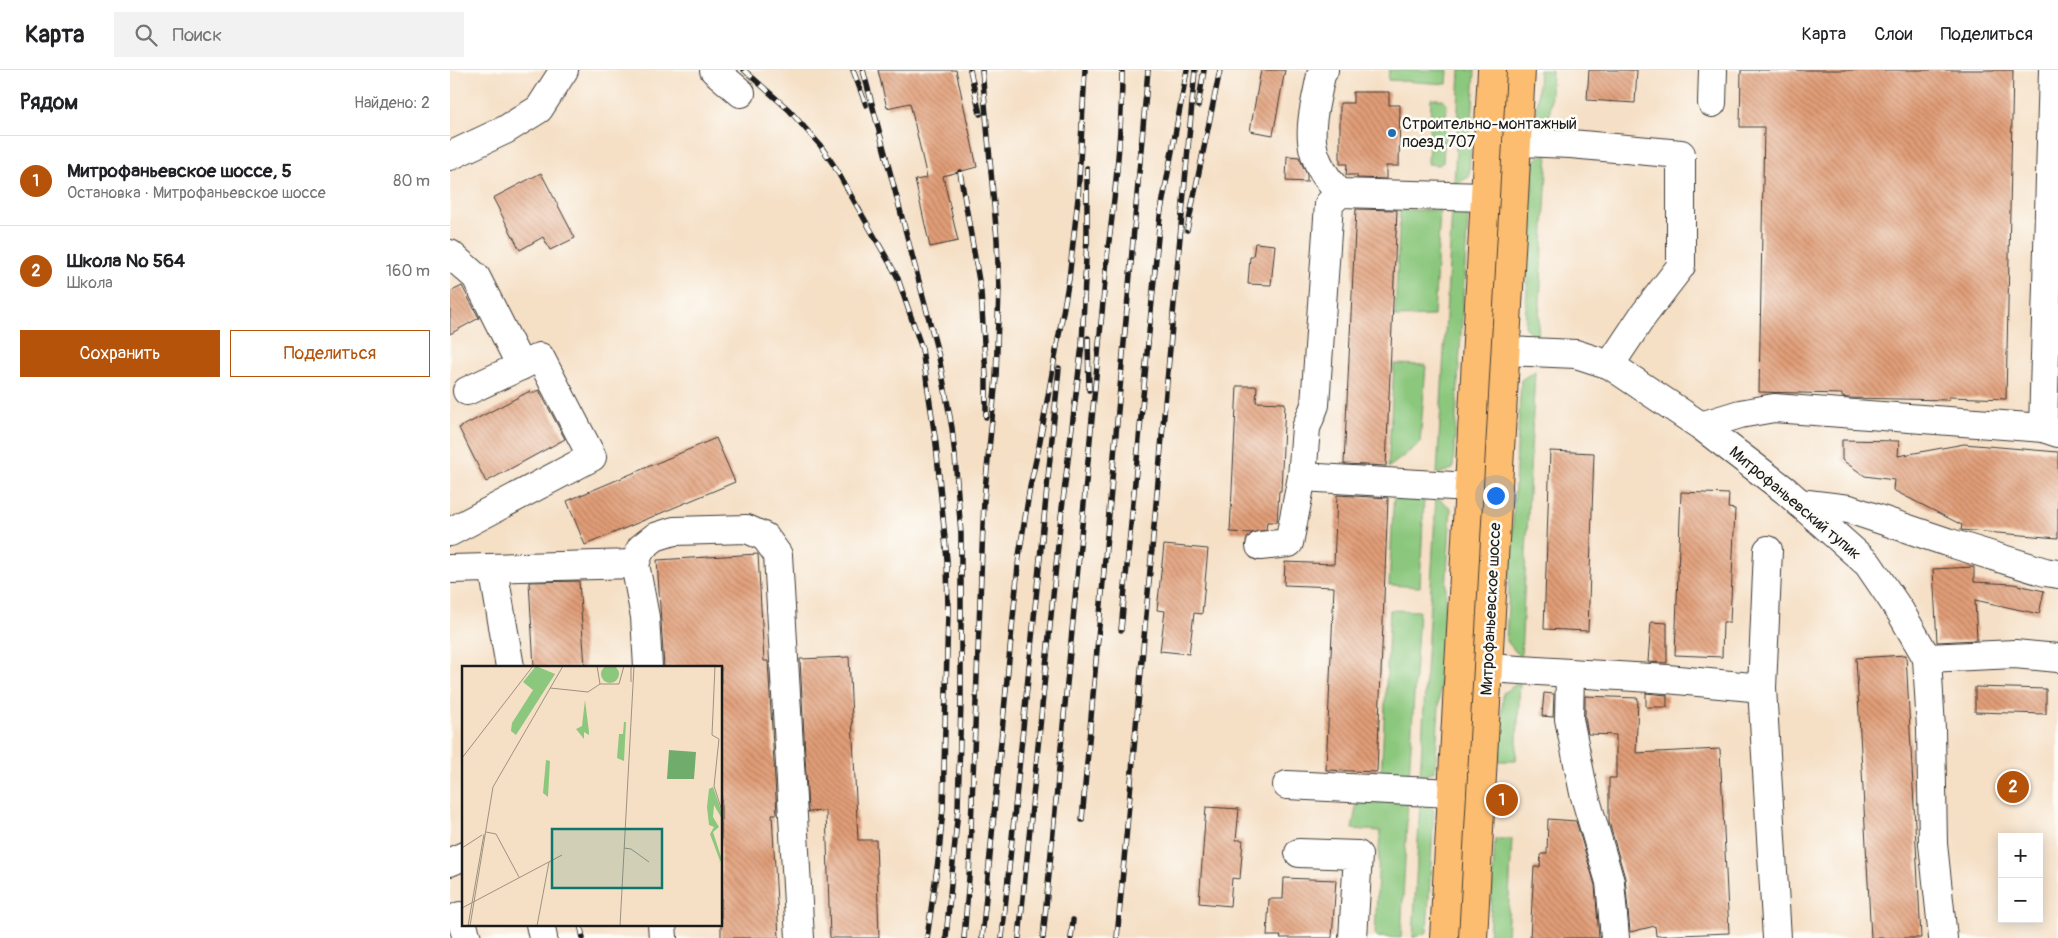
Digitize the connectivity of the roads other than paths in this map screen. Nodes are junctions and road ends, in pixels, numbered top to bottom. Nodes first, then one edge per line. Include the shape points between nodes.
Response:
1 (564, 70) edge
2 (714, 70) edge
3 (1324, 70) edge
4 (1492, 70) edge
5 (1521, 70) edge
6 (1713, 70) edge
7 (2053, 70) edge
8 (741, 93) dead end
9 (1712, 103) dead end
10 (1517, 142) junction
11 (450, 156) edge
12 (1340, 192) junction
13 (1485, 197) junction
14 (450, 254) edge
15 (1506, 351) junction
16 (1610, 365) junction
17 (521, 366) junction
18 (467, 390) dead end
19 (1701, 426) junction
20 (2050, 431) edge
21 (1302, 476) junction
22 (1469, 487) junction
23 (1799, 503) junction
24 (450, 532) edge
25 (1260, 546) dead end
26 (1768, 550) dead end
27 (635, 564) junction
28 (493, 568) junction
29 (450, 569) edge
30 (2058, 574) edge
31 (1927, 658) junction
32 (2058, 658) edge
33 (510, 666) edge
34 (648, 666) edge
35 (1488, 668) junction
36 (1570, 674) junction
37 (1762, 688) junction
38 (1286, 785) dead end
39 (1452, 792) junction
40 (1299, 852) dead end
41 (462, 857) edge
42 (450, 862) edge
43 (800, 938) edge
44 (1353, 938) edge
45 (1444, 938) edge
46 (1473, 938) edge
47 (1615, 938) edge
48 (1777, 938) edge
49 (1943, 938) edge

1 - 11 street via 539,109
2 - 8 street
3 - 12 street via 1320,75 1310,131 1324,177
4 - 13 main road, Митрофаньевское шоссе
5 - 10 main road, Митрофаньевское шоссе
6 - 9 street
7 - 20 street
10 - 15 main road, Митрофаньевское шоссе
10 - 16 street via 1681,154 1680,266
12 - 13 street
12 - 21 street via 1329,204 1315,405 1306,428
13 - 22 main road, Митрофаньевское шоссе
14 - 17 street via 476,277
15 - 16 street, Митрофаньевский тупик via 1576,354
15 - 35 main road, Митрофаньевское шоссе
16 - 19 street, Митрофаньевский тупик
17 - 18 street
17 - 24 street via 540,357 592,457
19 - 20 street via 1774,408
19 - 23 street, Митрофаньевский тупик
21 - 22 street
21 - 25 street via 1289,543
22 - 39 main road, Митрофаньевское шоссе
23 - 30 street via 1850,509 1947,542
23 - 31 street, Митрофаньевский тупик via 1868,564
26 - 37 street
27 - 28 street
27 - 34 street via 646,617
27 - 43 street via 641,548 655,538 674,532 747,529 766,537 778,555
28 - 29 street
28 - 33 street
31 - 32 street via 2015,654
31 - 49 street, Митрофаньевский тупик via 1933,844
35 - 36 street
35 - 46 main road, Митрофаньевское шоссе
36 - 37 street
36 - 47 street via 1569,719 1584,793 1610,882
37 - 48 street
38 - 39 street
39 - 45 main road, Митрофаньевское шоссе
40 - 44 street via 1358,855
41 - 42 street

